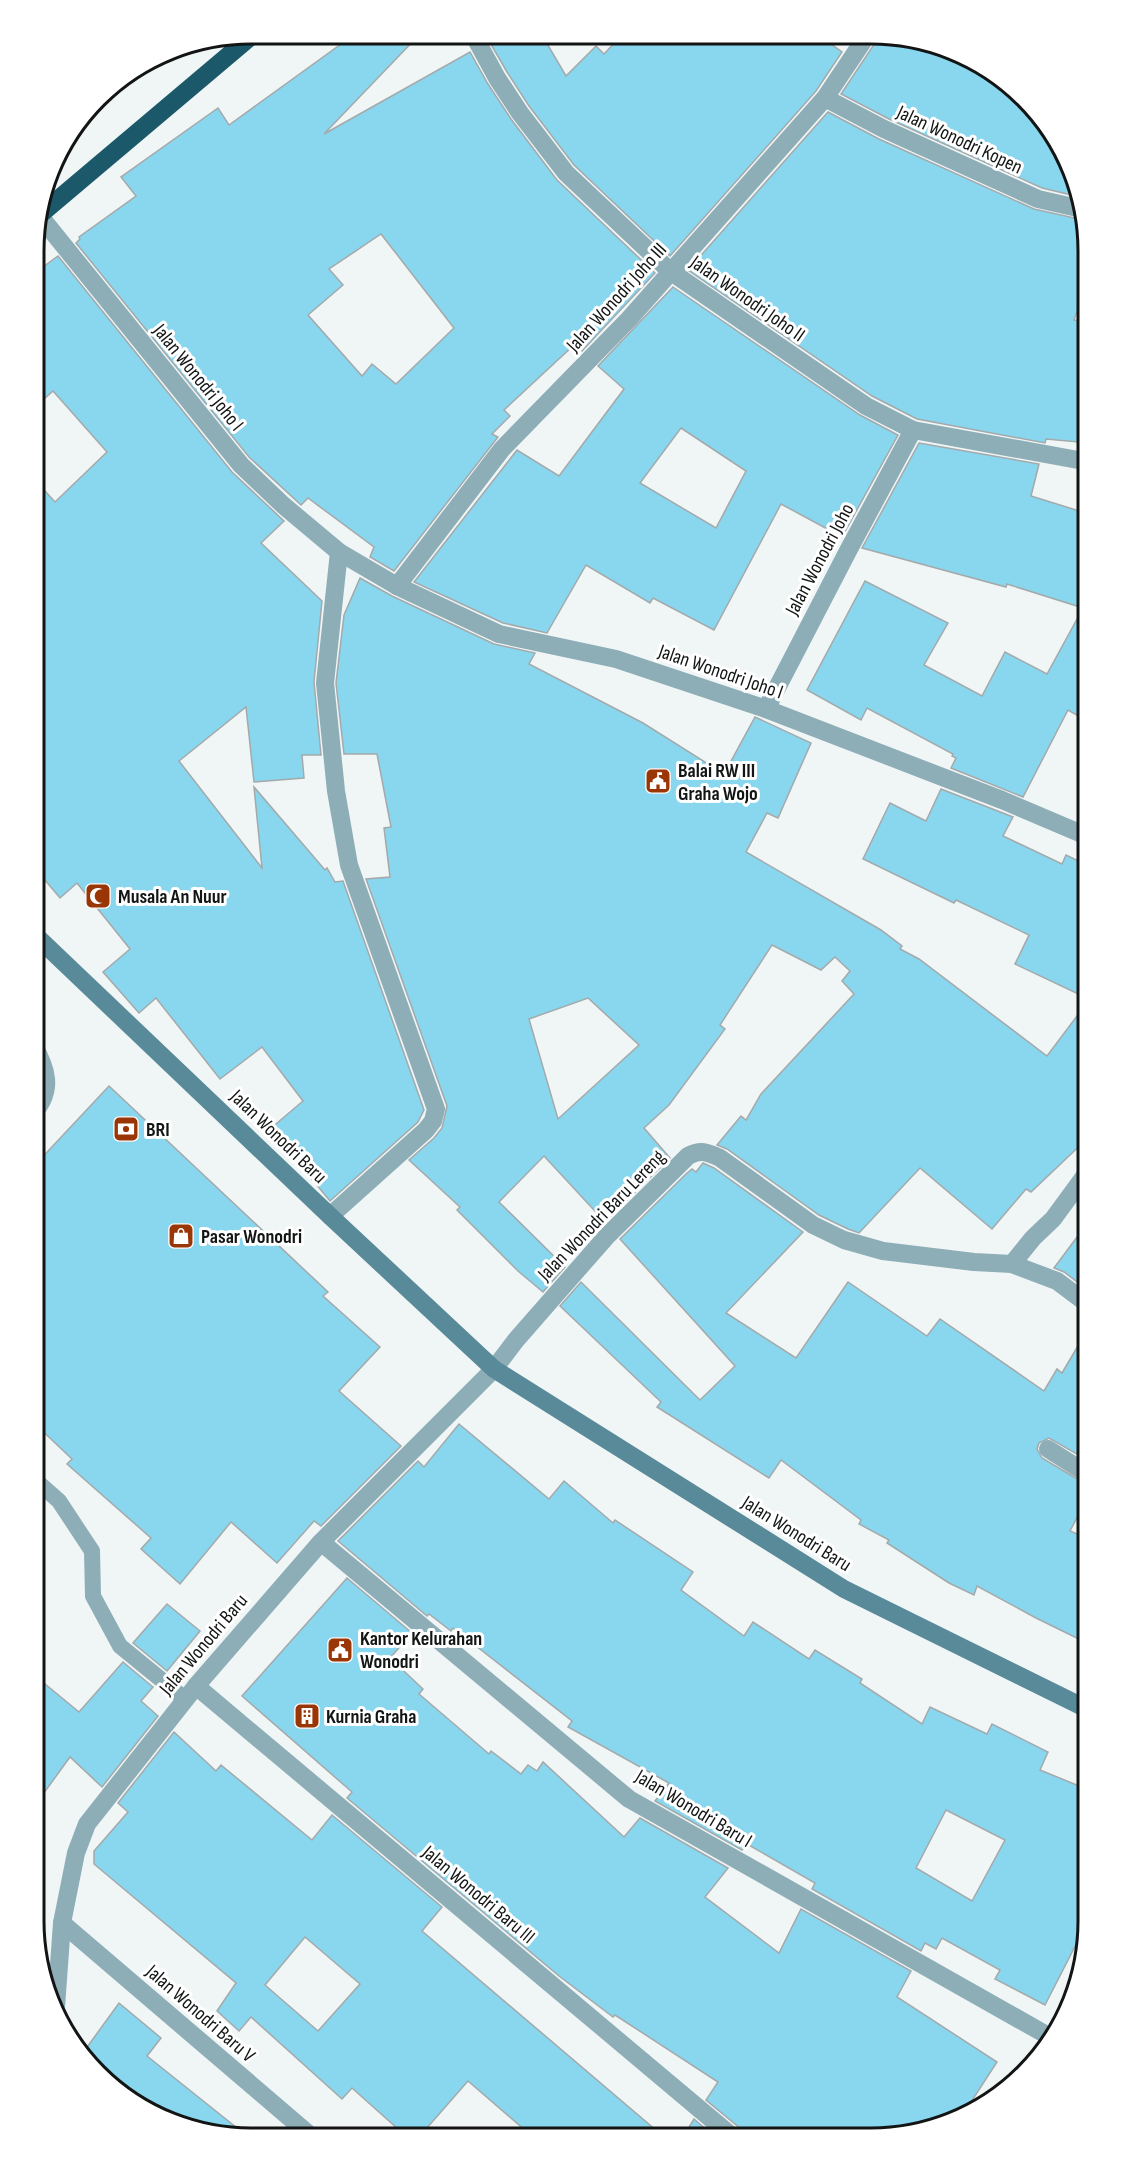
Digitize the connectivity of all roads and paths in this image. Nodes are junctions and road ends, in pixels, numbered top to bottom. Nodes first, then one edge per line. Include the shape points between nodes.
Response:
1 (242, 44) edge
2 (478, 44) edge
3 (861, 44) edge
4 (825, 98) junction
5 (1074, 207) edge
6 (47, 209) edge
7 (45, 225) edge
8 (670, 271) junction
9 (913, 430) junction
10 (1078, 460) edge
11 (339, 552) junction
12 (397, 586) junction
13 (766, 709) junction
14 (1078, 832) edge
15 (44, 944) edge
16 (44, 1063) edge
17 (44, 1096) edge
18 (1078, 1185) edge
19 (330, 1216) junction
20 (1012, 1264) junction
21 (1078, 1297) edge
22 (494, 1369) junction
23 (1048, 1449) dead end
24 (1078, 1468) edge
25 (44, 1488) edge
26 (321, 1542) junction
27 (190, 1693) junction
28 (1078, 1705) edge
29 (62, 1923) junction
30 (57, 1994) edge
31 (1045, 2034) edge
32 (302, 2128) edge
33 (722, 2128) edge

1 - 6 highway
2 - 8 street, Jalan Wonodri Joho II via 520,113 566,173
3 - 4 street, Jalan Wonodri Joho III
4 - 5 street, Jalan Wonodri Kopen via 1038,199
4 - 8 street, Jalan Wonodri Joho III
7 - 11 street, Jalan Wonodri Joho I via 241,465
8 - 9 street, Jalan Wonodri Joho II via 866,406
8 - 12 street, Jalan Wonodri Joho III via 629,319 502,449
9 - 10 street, Jalan Wonodri Joho II
9 - 13 street, Jalan Wonodri Joho
11 - 12 street, Jalan Wonodri Joho I
11 - 19 street via 325,683 336,790 349,865 436,1109 426,1130
12 - 13 street, Jalan Wonodri Joho I via 499,634 616,659
13 - 14 street, Jalan Wonodri Joho I
15 - 19 street, Jalan Wonodri Baru
16 - 17 lane
18 - 20 street
19 - 22 street, Jalan Wonodri Baru
20 - 21 street, Jalan Wonodri Baru Lereng via 1057,1281
20 - 22 street, Jalan Wonodri Baru Lereng via 893,1252 844,1240 813,1225 720,1158 698,1151 688,1156 607,1236
22 - 26 street, Jalan Wonodri Baru
22 - 28 street, Jalan Wonodri Baru via 844,1589
23 - 24 street
25 - 27 lane via 59,1501 92,1551 93,1596 120,1646
26 - 27 street, Jalan Wonodri Baru
26 - 31 street, Jalan Wonodri Baru I via 629,1799
27 - 29 street, Jalan Wonodri Baru via 87,1824 76,1853
27 - 33 street, Jalan Wonodri Baru III
29 - 30 street, Jalan Wonodri Baru
29 - 32 street, Jalan Wonodri Baru V

